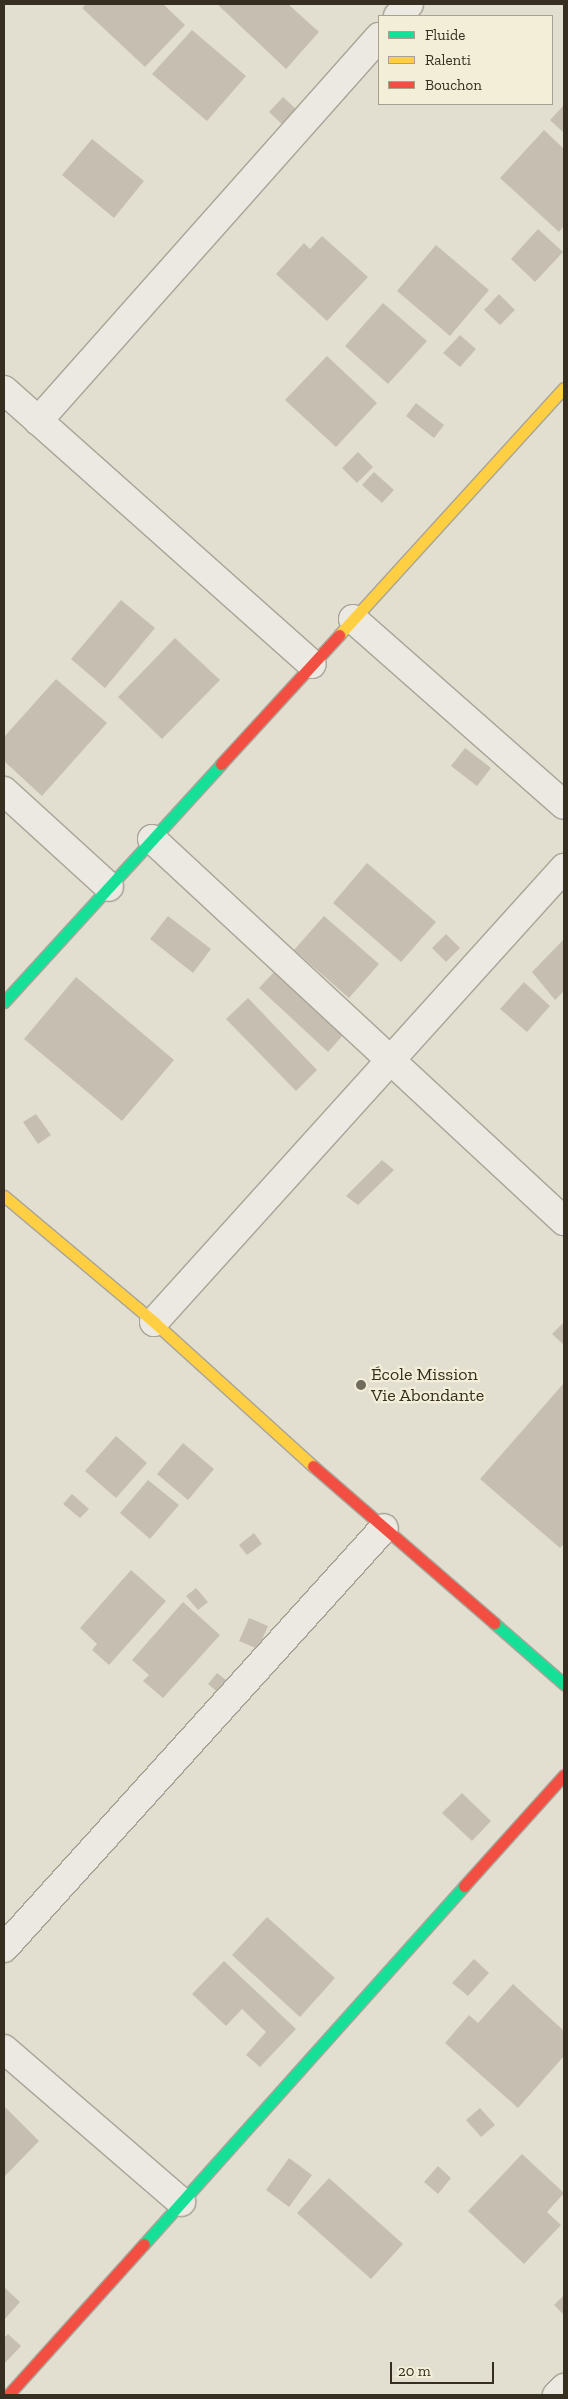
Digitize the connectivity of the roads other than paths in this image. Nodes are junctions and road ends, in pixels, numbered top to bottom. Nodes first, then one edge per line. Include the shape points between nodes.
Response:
1 (409, 4) edge
2 (399, 15) edge
3 (378, 38) edge
4 (564, 388) edge
5 (4, 390) edge
6 (38, 420) junction
7 (353, 619) junction
8 (312, 664) junction
9 (4, 791) edge
10 (564, 805) edge
11 (152, 839) junction
12 (564, 868) edge
13 (109, 887) junction
14 (4, 1002) edge
15 (391, 1060) junction
16 (4, 1196) edge
17 (564, 1221) edge
18 (154, 1322) junction
19 (384, 1528) junction
20 (564, 1684) edge
21 (564, 1775) edge
22 (4, 1948) edge
23 (4, 2049) edge
24 (181, 2202) junction
25 (564, 2388) edge
26 (8, 2395) edge
27 (557, 2395) edge

1 - 2 street
3 - 6 street
4 - 7 street
5 - 6 street
6 - 8 street
7 - 8 street
7 - 10 street
8 - 11 street
9 - 13 street
11 - 13 street
11 - 15 street
12 - 15 street
13 - 14 street
15 - 17 street
15 - 18 street
16 - 18 street
18 - 19 street
19 - 20 street
19 - 22 street
21 - 24 street
23 - 24 street
24 - 26 street
25 - 27 street

